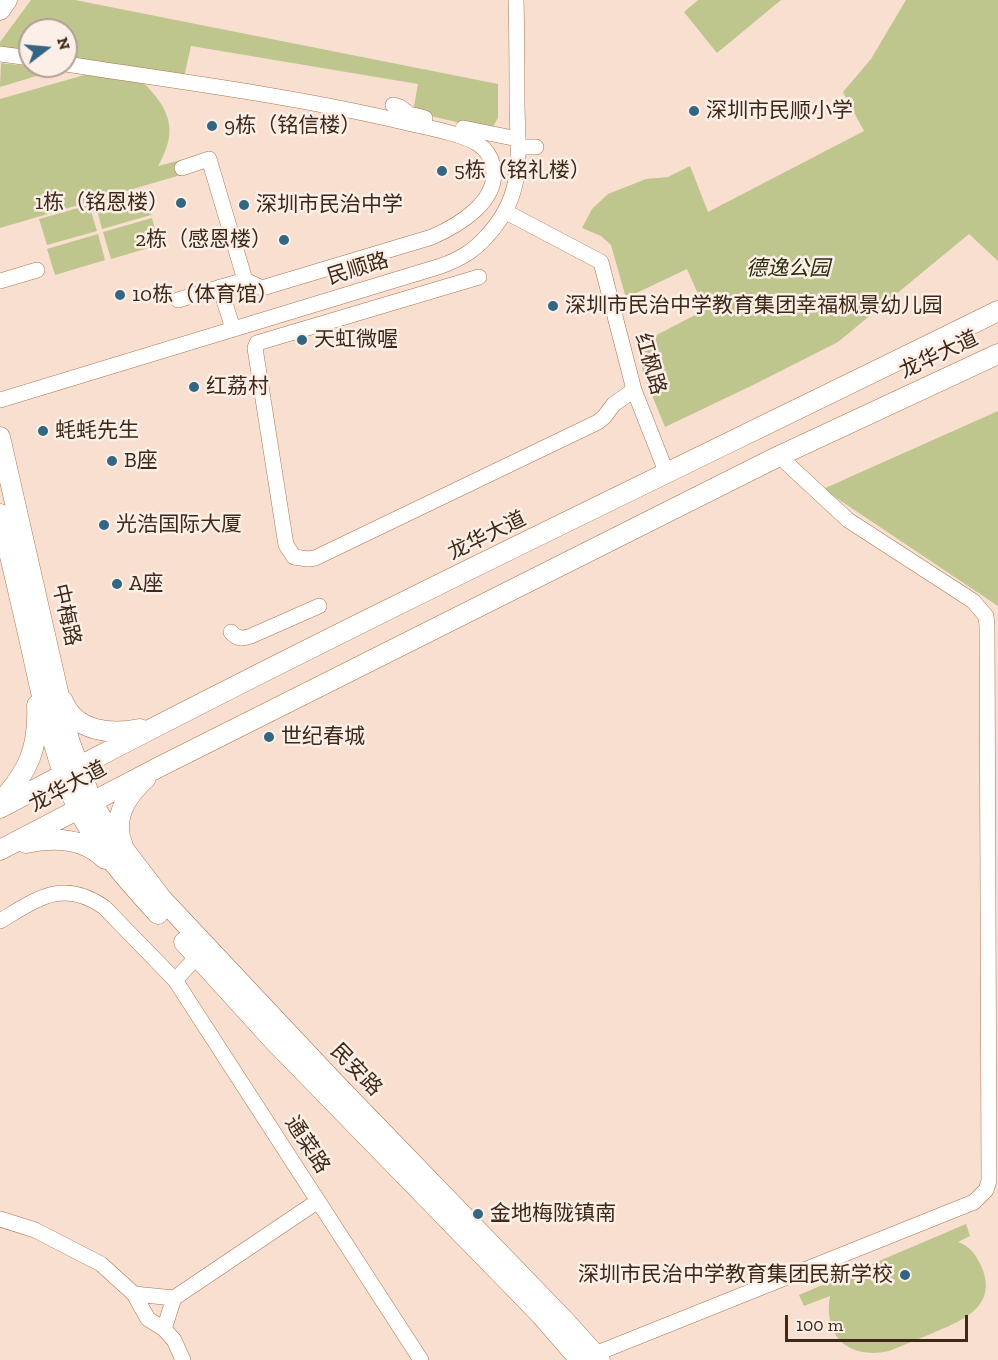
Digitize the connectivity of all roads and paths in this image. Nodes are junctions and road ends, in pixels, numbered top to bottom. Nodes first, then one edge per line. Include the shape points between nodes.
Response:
1 (7, 0) edge
2 (516, 0) edge
3 (0, 10) edge
4 (0, 54) edge
5 (18, 56) edge
6 (78, 66) edge
7 (393, 105) dead end
8 (462, 132) junction
9 (518, 143) junction
10 (536, 147) dead end
11 (182, 168) dead end
12 (506, 212) junction
13 (37, 270) dead end
14 (479, 277) dead end
15 (245, 280) junction
16 (0, 281) edge
17 (220, 287) junction
18 (178, 300) dead end
19 (998, 311) edge
20 (233, 329) junction
21 (994, 358) edge
22 (634, 390) junction
23 (0, 400) edge
24 (0, 437) edge
25 (779, 456) junction
26 (667, 474) junction
27 (0, 514) edge
28 (319, 606) dead end
29 (231, 632) dead end
30 (36, 667) junction
31 (58, 688) junction
32 (161, 725) junction
33 (160, 766) junction
34 (70, 771) junction
35 (0, 802) edge
36 (86, 806) junction
37 (0, 808) edge
38 (2, 849) edge
39 (136, 879) junction
40 (0, 921) edge
41 (197, 957) junction
42 (175, 980) junction
43 (318, 1200) junction
44 (0, 1220) edge
45 (134, 1294) junction
46 (174, 1298) junction
47 (164, 1329) junction
48 (592, 1358) edge
49 (183, 1360) edge
50 (421, 1360) edge

1 - 3 main road
2 - 9 street, 民顺路
4 - 5 street
6 - 8 street via 338,107
7 - 8 street
8 - 9 street
8 - 15 street via 486,151 493,180 489,193 461,222 432,237 262,288
9 - 10 street
9 - 12 street, 民顺路 via 517,177
11 - 15 street via 209,159
12 - 20 street, 民顺路 via 477,247 455,261
12 - 22 street, 红枫路 via 601,262
13 - 16 street
14 - 22 street via 257,343 286,545 294,556 315,558 598,422
15 - 17 street
17 - 18 street
17 - 20 street
19 - 26 main road, 龙华大道
20 - 23 street, 民顺路
21 - 25 main road, 龙华大道
22 - 26 street, 红枫路
24 - 31 main road, 中梅路
25 - 33 main road, 龙华大道
25 - 48 street via 848,520 973,601 986,616 989,1181 974,1202
26 - 32 main road, 龙华大道
27 - 30 main road, 中梅路
28 - 29 street via 250,636 236,637
30 - 34 main road, 中梅路
30 - 35 main road via 38,727 32,756
31 - 32 main road via 73,716 93,729 117,733
31 - 34 main road, 中梅路 via 69,740
32 - 34 main road, 龙华大道
33 - 36 main road, 龙华大道
33 - 39 main road via 143,780 119,815 118,833
34 - 36 main road, 中梅路
34 - 37 main road, 龙华大道
36 - 38 main road, 龙华大道
36 - 39 main road, 民安路 via 108,857
38 - 39 main road via 54,838 86,845
39 - 41 main road, 民安路
39 - 48 main road, 民安路 via 170,908
40 - 42 street, 通菜路 via 50,894 77,893 104,908
41 - 42 street
41 - 48 main road, 民安路 via 541,1315
42 - 43 street, 通菜路
43 - 46 street
43 - 50 street, 通菜路
44 - 45 street via 35,1230 101,1264
45 - 46 street
45 - 47 street via 148,1319
46 - 47 street
47 - 49 street

